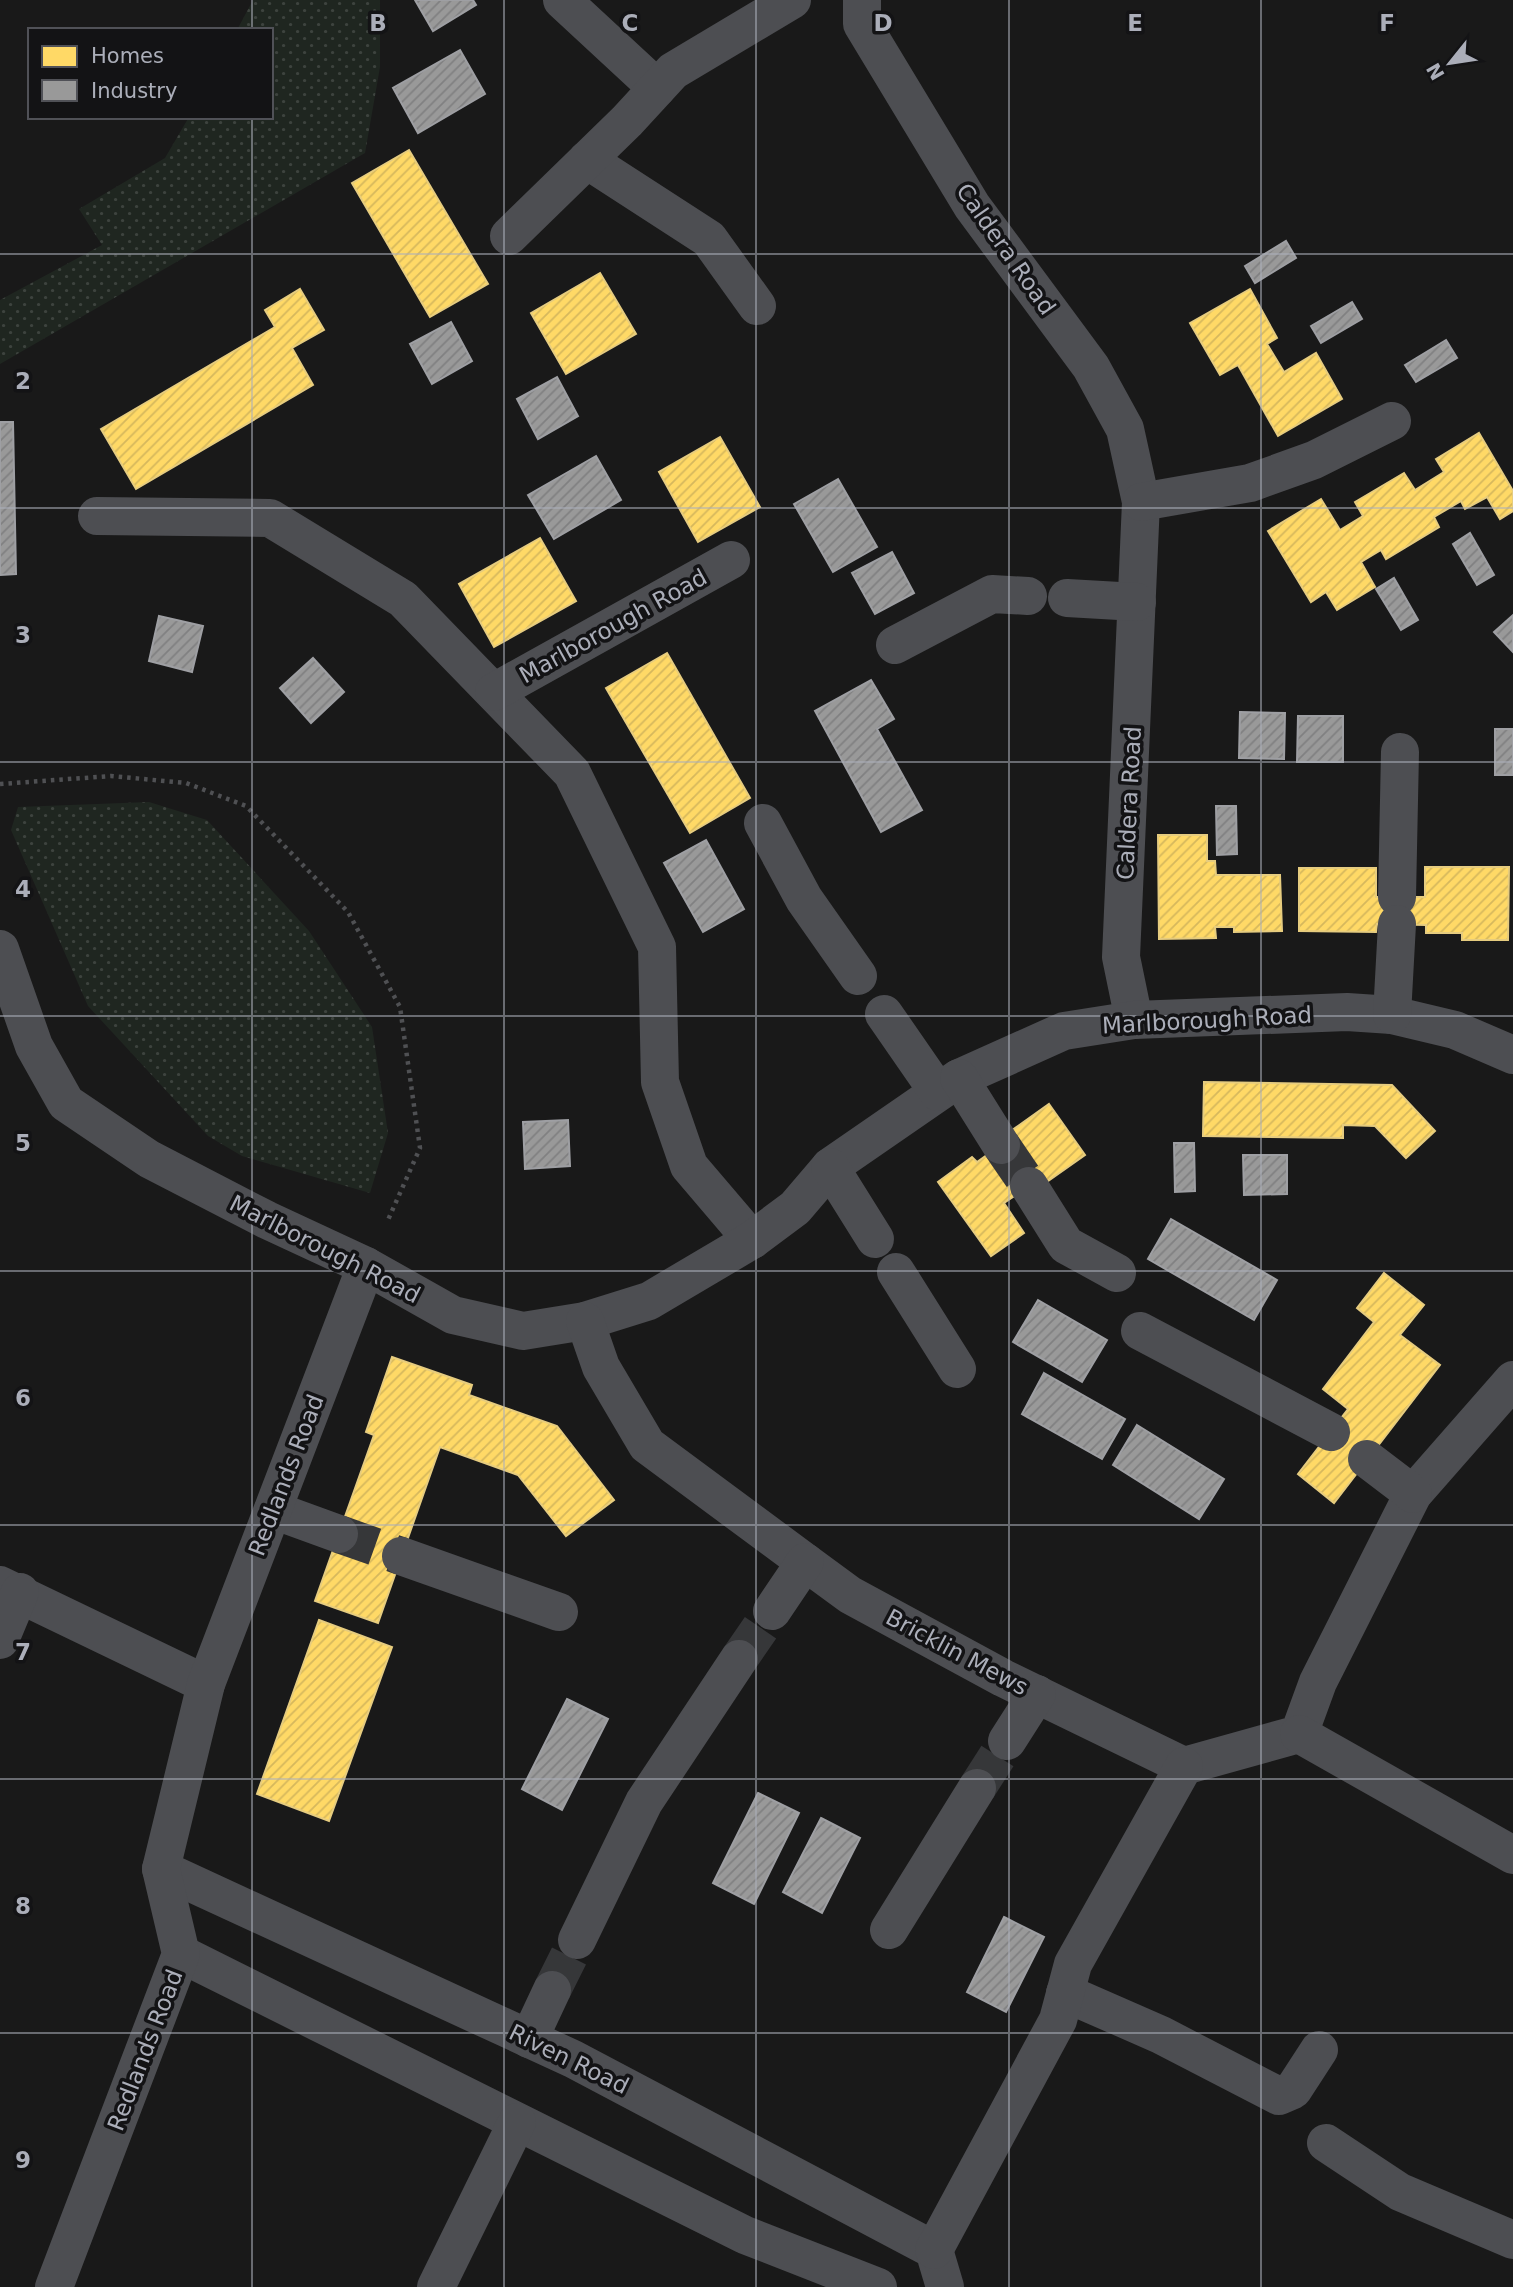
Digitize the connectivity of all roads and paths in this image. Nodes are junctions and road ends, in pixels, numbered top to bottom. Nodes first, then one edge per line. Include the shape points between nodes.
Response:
1 (562, 0) edge
2 (792, 0) edge
3 (862, 0) edge
4 (657, 88) junction
5 (587, 160) junction
6 (509, 236) dead end
7 (757, 306) dead end
8 (1392, 421) dead end
9 (1142, 502) junction
10 (97, 516) dead end
11 (731, 560) dead end
12 (1028, 596) dead end
13 (1067, 598) dead end
14 (1137, 602) junction
15 (895, 645) dead end
16 (494, 692) junction
17 (1401, 751) dead end
18 (0, 784) edge
19 (762, 823) dead end
20 (0, 949) edge
21 (858, 976) dead end
22 (884, 1014) dead end
23 (1392, 1015) junction
24 (1134, 1020) junction
25 (1513, 1055) edge
26 (949, 1085) junction
27 (1001, 1145) tunnel mouth
28 (830, 1167) junction
29 (1028, 1186) tunnel mouth
30 (875, 1239) dead end
31 (752, 1240) junction
32 (366, 1266) junction
33 (896, 1272) dead end
34 (1117, 1273) dead end
35 (585, 1321) junction
36 (1140, 1331) dead end
37 (957, 1369) dead end
38 (1513, 1380) edge
39 (1331, 1432) dead end
40 (1367, 1459) dead end
41 (1413, 1494) junction
42 (273, 1510) junction
43 (339, 1534) tunnel mouth
44 (401, 1556) tunnel mouth
45 (805, 1562) junction
46 (10, 1589) edge
47 (772, 1611) tunnel mouth
48 (559, 1612) dead end
49 (0, 1640) edge
50 (739, 1659) tunnel mouth
51 (206, 1684) junction
52 (1037, 1694) junction
53 (1299, 1734) junction
54 (1007, 1741) tunnel mouth
55 (1184, 1766) junction
56 (977, 1788) tunnel mouth
57 (1513, 1854) edge
58 (161, 1869) junction
59 (889, 1930) dead end
60 (577, 1940) tunnel mouth
61 (181, 1954) junction
62 (552, 1990) tunnel mouth
63 (1065, 1993) junction
64 (529, 2039) junction
65 (1319, 2050) dead end
66 (517, 2122) junction
67 (1326, 2143) dead end
68 (1513, 2240) edge
69 (934, 2250) junction
70 (54, 2287) edge
71 (436, 2287) edge
72 (878, 2287) edge
73 (945, 2287) edge

1 - 4 street
2 - 4 street via 673,71
3 - 9 street, Caldera Road via 862,24 965,194 1091,368 1125,429
4 - 5 street
5 - 6 street
5 - 7 street via 709,239
8 - 9 street via 1314,460 1250,483
9 - 14 street, Caldera Road
10 - 16 street, Marlborough Road via 270,518 403,599
11 - 16 street, Marlborough Road
12 - 15 street via 992,594
13 - 14 street
14 - 24 street, Caldera Road via 1121,957
16 - 31 street, Marlborough Road via 572,773 657,947 660,1082 689,1167
17 - 23 street
18 - 32 path via 111,776 187,783 246,806 348,912 400,1007 420,1148
19 - 21 street via 804,899
20 - 32 street, Marlborough Road via 34,1046 66,1103 149,1158
22 - 26 street
23 - 24 street, Marlborough Road via 1347,1012
23 - 25 street, Marlborough Road via 1455,1030
24 - 26 street, Marlborough Road via 1064,1031
26 - 27 street
26 - 28 street, Marlborough Road
28 - 30 street
28 - 31 street, Marlborough Road via 795,1208
29 - 34 street via 1066,1245
31 - 35 street, Marlborough Road via 649,1301
32 - 35 street, Marlborough Road via 453,1315 523,1331
32 - 42 street, Redlands Road
33 - 37 street
35 - 45 street, Bricklin Mews via 601,1367 647,1445
36 - 39 street
38 - 41 street
40 - 41 street
41 - 53 street via 1318,1682
42 - 43 street
42 - 51 street, Redlands Road
44 - 48 street
45 - 47 street
45 - 52 street, Bricklin Mews via 850,1595
46 - 49 street
46 - 51 street
50 - 60 street via 644,1802
51 - 58 street, Redlands Road
52 - 54 street
52 - 55 street, Bricklin Mews
53 - 55 street
53 - 57 street
55 - 63 street via 1073,1964
56 - 59 street
58 - 61 street, Redlands Road
58 - 64 street, Riven Road
61 - 66 street
61 - 70 street, Redlands Road
62 - 64 street
63 - 65 street via 1161,2035 1279,2096 1293,2090
63 - 69 street via 1058,2020
64 - 69 street, Riven Road
66 - 71 street
66 - 72 street via 745,2235
67 - 68 street via 1400,2192
69 - 73 street

